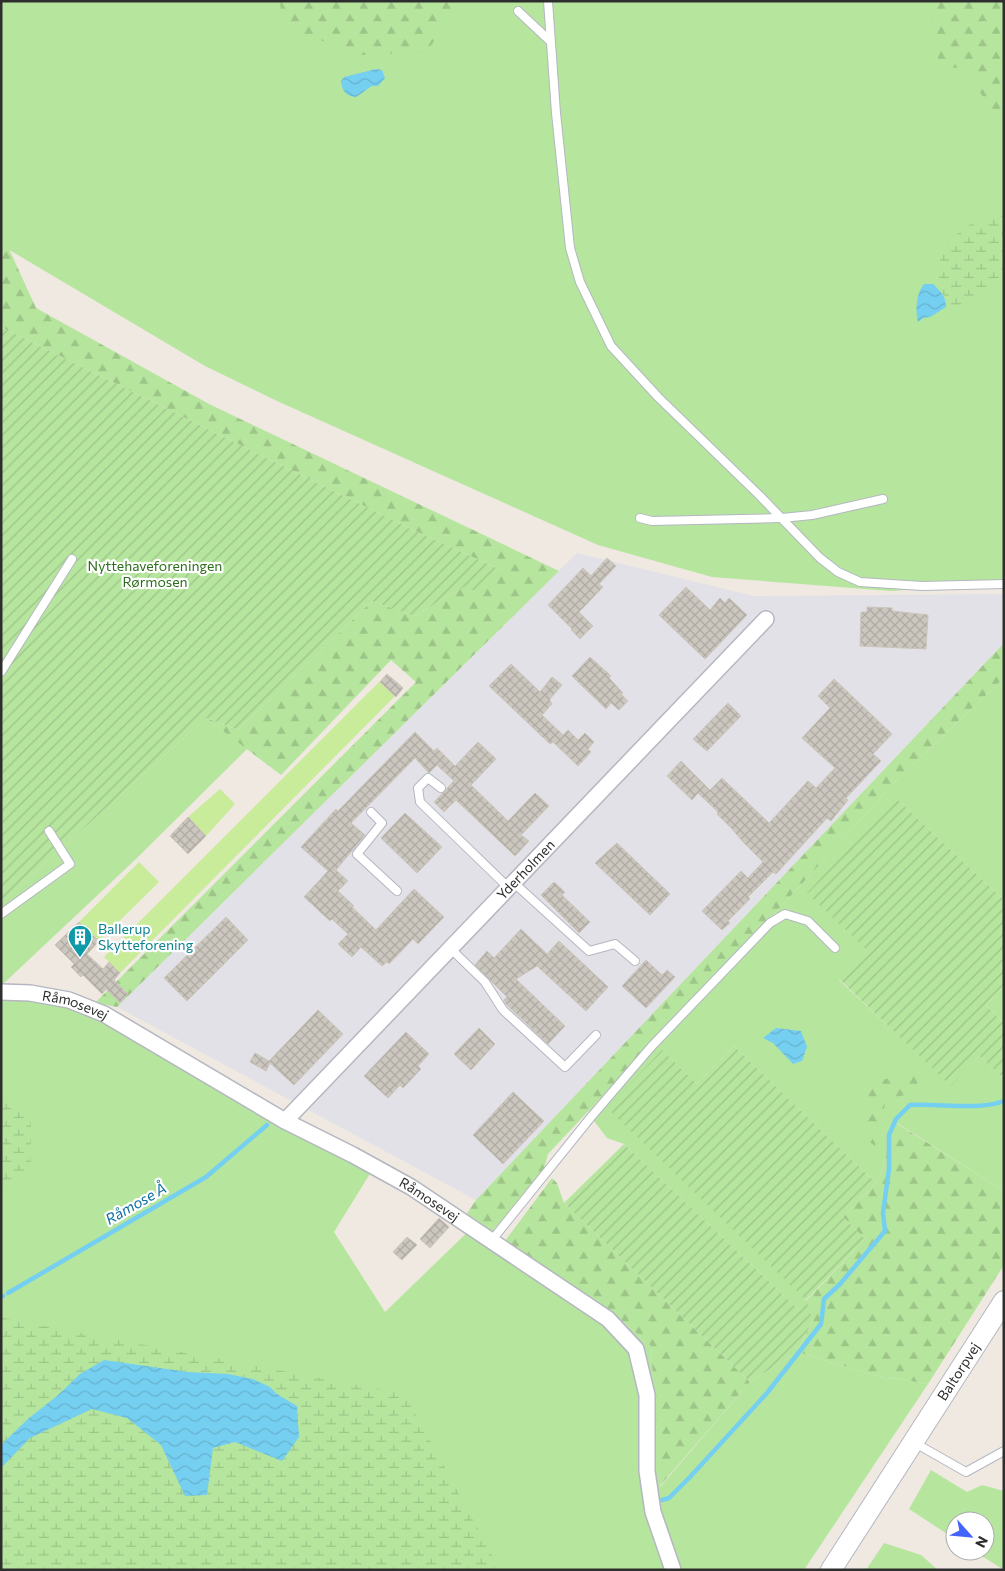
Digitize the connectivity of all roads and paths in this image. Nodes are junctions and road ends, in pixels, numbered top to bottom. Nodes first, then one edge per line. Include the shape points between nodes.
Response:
1 (548, 1) edge
2 (518, 11) dead end
3 (550, 41) junction
4 (883, 499) dead end
5 (640, 518) dead end
6 (782, 518) junction
7 (72, 559) dead end
8 (1004, 584) edge
9 (766, 619) dead end
10 (1, 672) edge
11 (441, 788) dead end
12 (371, 812) dead end
13 (49, 831) dead end
14 (511, 886) junction
15 (397, 891) dead end
16 (1, 914) edge
17 (835, 948) dead end
18 (451, 949) junction
19 (635, 961) dead end
20 (1, 992) edge
21 (596, 1034) dead end
22 (285, 1121) junction
23 (492, 1240) junction
24 (1004, 1301) edge
25 (914, 1442) junction
26 (1004, 1451) edge
27 (673, 1570) edge
28 (830, 1570) edge

1 - 3 lane
2 - 3 lane
3 - 6 lane via 570,248 580,282 610,346
4 - 6 lane via 812,515
5 - 6 lane
6 - 8 lane via 820,558 838,572 860,582 922,586
7 - 10 lane
9 - 14 street, Yderholmen
11 - 14 lane via 428,778 418,788 420,802
12 - 15 lane via 382,823 357,854
13 - 16 lane via 70,864
14 - 18 street, Yderholmen
14 - 19 lane via 589,952 614,944
17 - 23 lane via 808,922 786,914 770,922 644,1054
18 - 21 lane via 485,982 503,1010 565,1067
18 - 22 street, Yderholmen
20 - 22 street, Råmosevej via 69,1000 104,1014
22 - 23 street, Råmosevej via 411,1187
23 - 27 street, Råmosevej via 608,1319 636,1350 647,1395 647,1471 653,1512
24 - 25 street, Baltorpvej
25 - 26 lane via 966,1472
25 - 28 street, Baltorpvej

